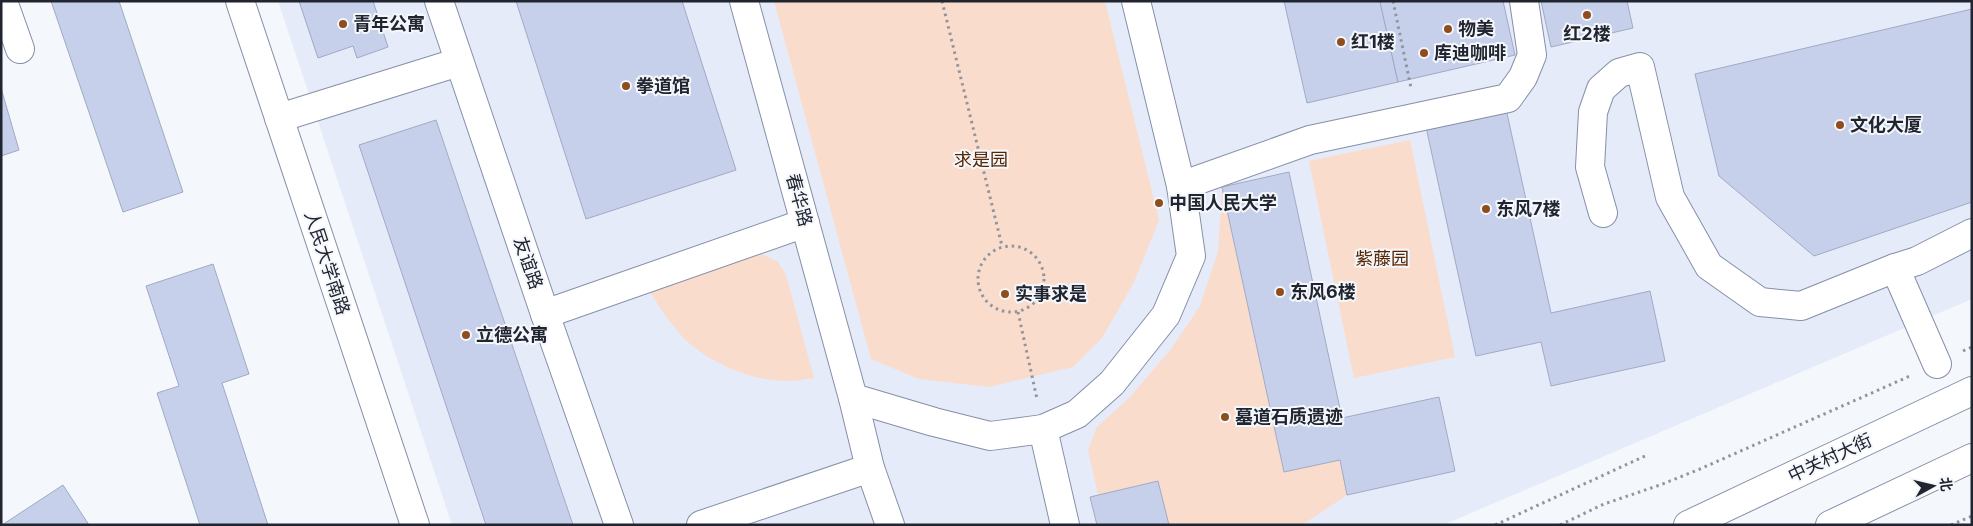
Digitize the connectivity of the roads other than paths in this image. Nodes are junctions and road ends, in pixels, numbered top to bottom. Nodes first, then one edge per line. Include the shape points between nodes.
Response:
1 (3, 1) edge
2 (240, 1) edge
3 (439, 1) edge
4 (744, 1) edge
5 (1136, 1) edge
6 (1524, 1) edge
7 (20, 49) dead end
8 (459, 62) junction
9 (279, 118) junction
10 (1182, 186) junction
11 (1603, 213) dead end
12 (805, 223) junction
13 (1972, 233) edge
14 (1894, 268) junction
15 (544, 314) junction
16 (1936, 364) road end
17 (1972, 391) edge
18 (854, 398) junction
19 (1043, 429) junction
20 (1972, 458) edge
21 (870, 468) junction
22 (1837, 523) edge
23 (414, 525) edge
24 (619, 525) edge
25 (701, 525) edge
26 (890, 525) edge
27 (1065, 525) edge
28 (1688, 525) edge

1 - 7 street
2 - 9 street, 人民大学南路
3 - 8 street, 友谊路
4 - 12 street, 春华路
5 - 10 street
6 - 10 street via 1532,55 1523,77 1508,98 1310,140
8 - 9 street
8 - 15 street, 友谊路
9 - 23 street, 人民大学南路
10 - 19 street via 1191,256 1166,316 1112,383 1077,414
11 - 14 street via 1590,167 1593,112 1601,89 1620,73 1640,67 1670,197 1710,266 1760,302 1800,306
12 - 15 street
12 - 18 street, 春华路
13 - 14 street via 1917,261
14 - 16 street
15 - 24 street, 友谊路
17 - 28 street, 中关村大街
18 - 19 street via 990,436
18 - 21 street, 春华路
19 - 27 street
20 - 22 street
21 - 25 street
21 - 26 street, 春华路

